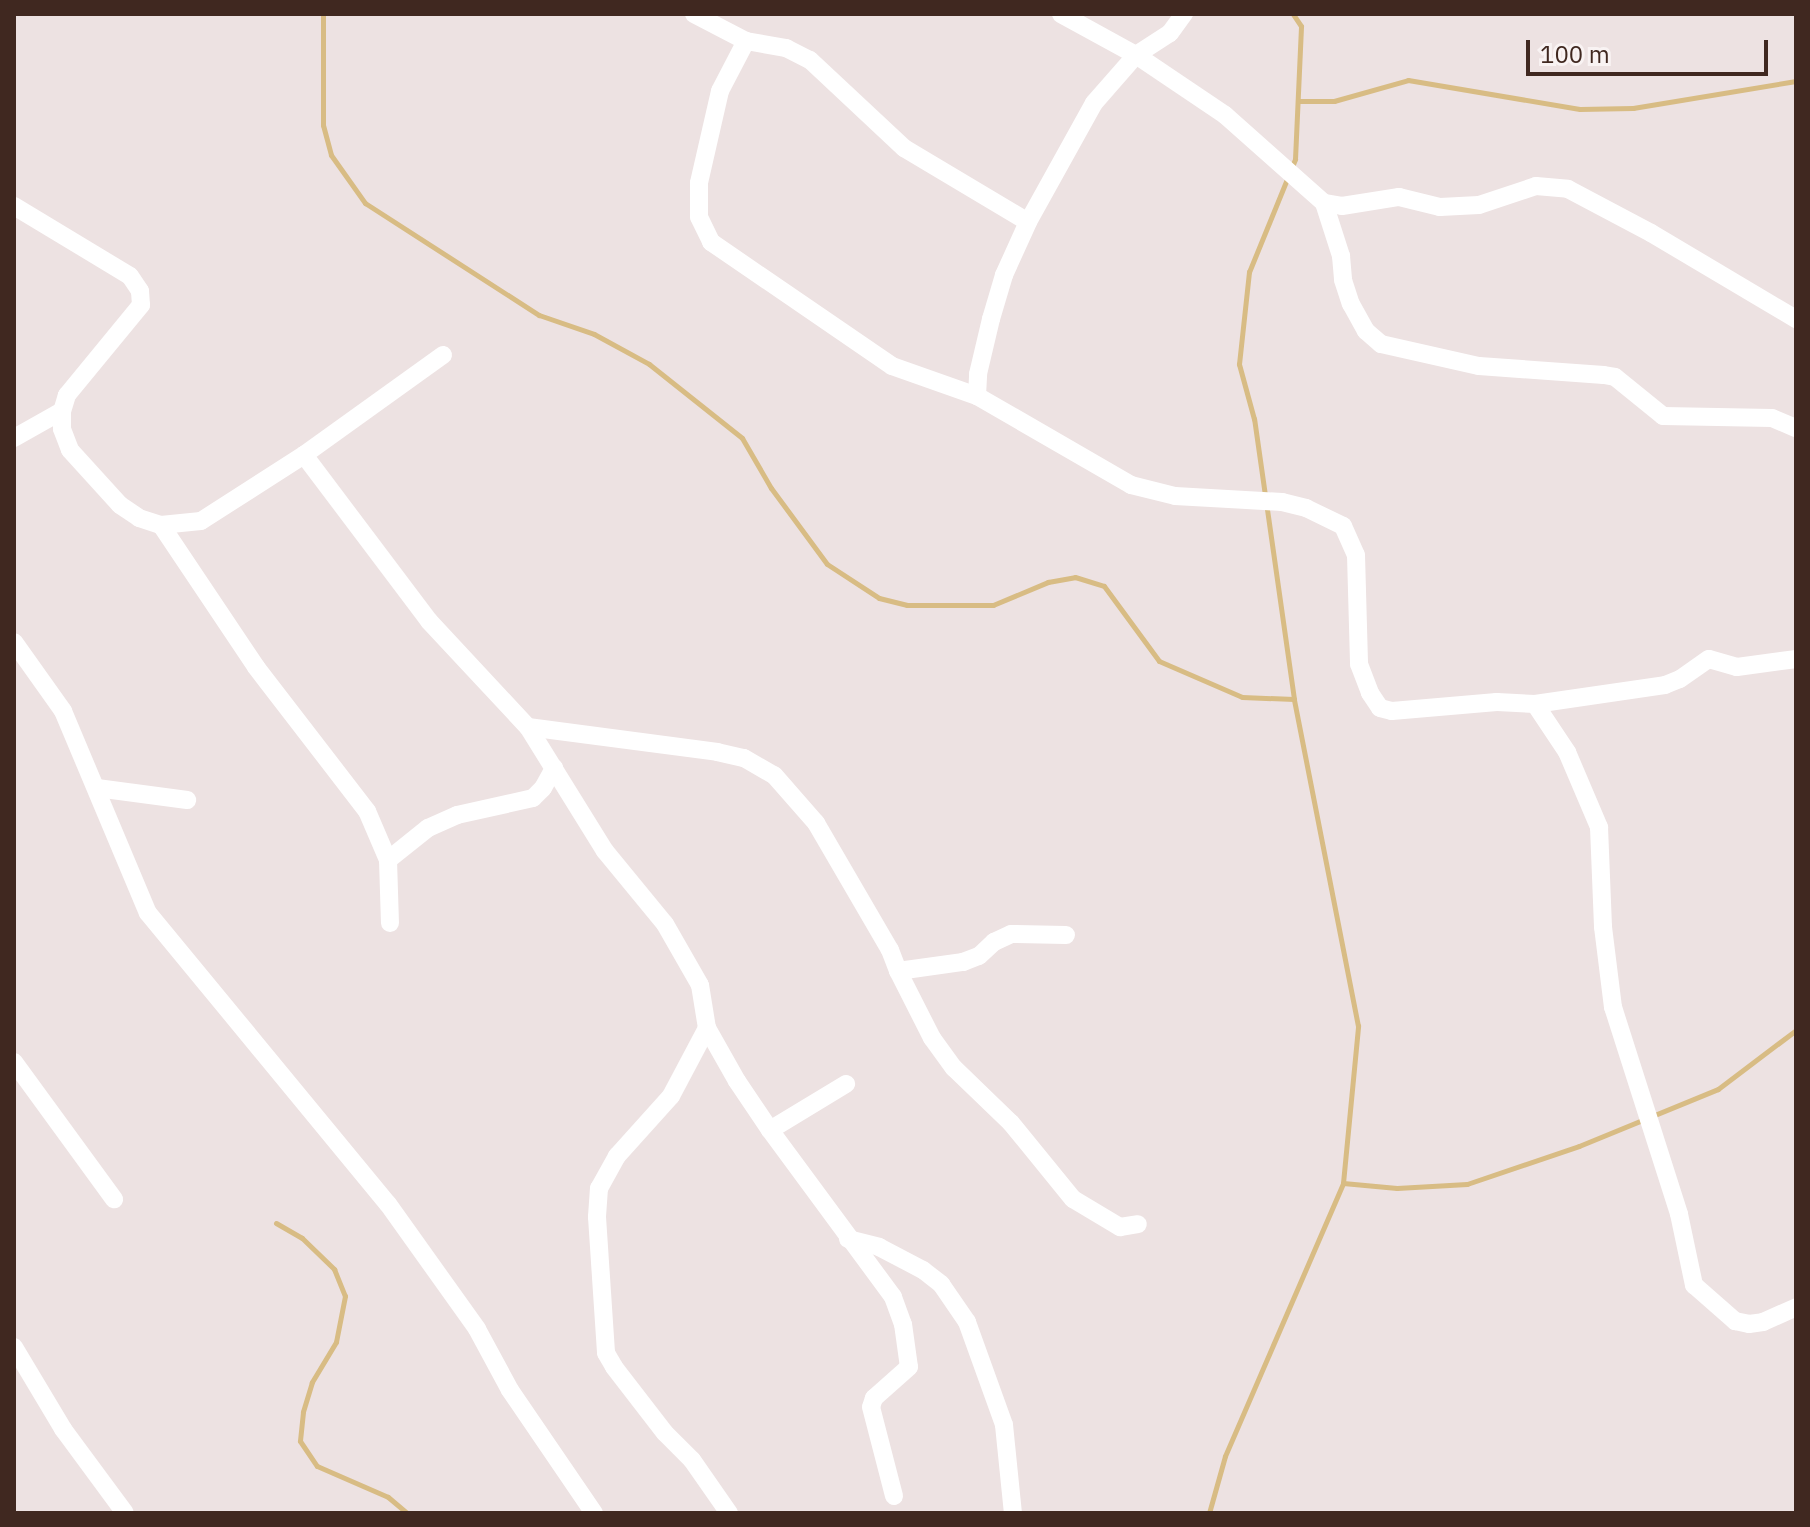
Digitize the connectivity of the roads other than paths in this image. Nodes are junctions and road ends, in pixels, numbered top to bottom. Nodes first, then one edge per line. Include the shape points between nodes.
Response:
1 (694, 14) edge
2 (1061, 14) edge
3 (1184, 14) edge
4 (746, 41) junction
5 (1136, 55) junction
6 (1324, 203) junction
7 (14, 206) edge
8 (1028, 222) junction
9 (1796, 319) edge
10 (443, 355) dead end
11 (977, 396) junction
12 (62, 411) junction
13 (1796, 428) edge
14 (14, 438) edge
15 (304, 455) junction
16 (161, 525) junction
17 (14, 642) edge
18 (1796, 659) edge
19 (1535, 704) junction
20 (528, 727) junction
21 (554, 768) junction
22 (97, 788) junction
23 (187, 800) dead end
24 (388, 860) junction
25 (390, 923) dead end
26 (1066, 935) dead end
27 (898, 971) junction
28 (707, 1028) junction
29 (14, 1062) edge
30 (846, 1084) dead end
31 (770, 1130) junction
32 (114, 1199) dead end
33 (1138, 1224) dead end
34 (848, 1239) junction
35 (1796, 1307) edge
36 (14, 1347) edge
37 (894, 1496) dead end
38 (125, 1513) edge
39 (594, 1513) edge
40 (729, 1513) edge
41 (1013, 1513) edge

1 - 4 street
2 - 5 street
3 - 5 street via 1170,33
4 - 8 street via 786,48 810,60 904,148
4 - 11 street via 720,91 699,183 699,217 711,242 892,366
5 - 6 street via 1225,115
5 - 8 street via 1094,103
6 - 9 street via 1342,206 1399,197 1440,207 1479,205 1536,186 1568,189
6 - 13 street via 1351,304 1366,331 1381,344 1479,366 1615,377 1663,416 1772,418
7 - 12 street via 130,276 140,291 141,305 67,395
8 - 11 street via 995,304
10 - 15 street
11 - 19 street via 1105,473 1156,494 1282,502 1343,526 1356,555 1359,664 1380,708
12 - 14 street
12 - 16 street via 66,439 80,461 120,505
15 - 16 street via 201,521
15 - 20 street via 429,621
16 - 24 street via 256,667 367,811
17 - 22 street via 63,711
18 - 19 street via 1737,667 1709,659 1665,685
19 - 35 street via 1567,752 1599,827 1613,1007 1679,1214 1694,1285 1735,1321 1763,1322
20 - 21 street
20 - 27 street via 717,752 744,758 774,775 816,823
21 - 24 street via 533,798 457,815 428,828
21 - 28 street via 605,851 680,948 705,1000
22 - 23 street
22 - 39 street via 148,913 388,1204 477,1329 510,1390
24 - 25 street
26 - 27 street via 1011,934 963,962
27 - 33 street via 949,1061 1011,1123 1073,1199 1120,1227
28 - 31 street
28 - 40 street via 671,1096 617,1156 599,1188 597,1217 606,1353
29 - 32 street
30 - 31 street
31 - 34 street
34 - 37 street via 893,1297 903,1324 909,1367 874,1398 871,1407
34 - 41 street via 879,1247 923,1270 941,1284 967,1322 1004,1425
36 - 38 street via 63,1429

